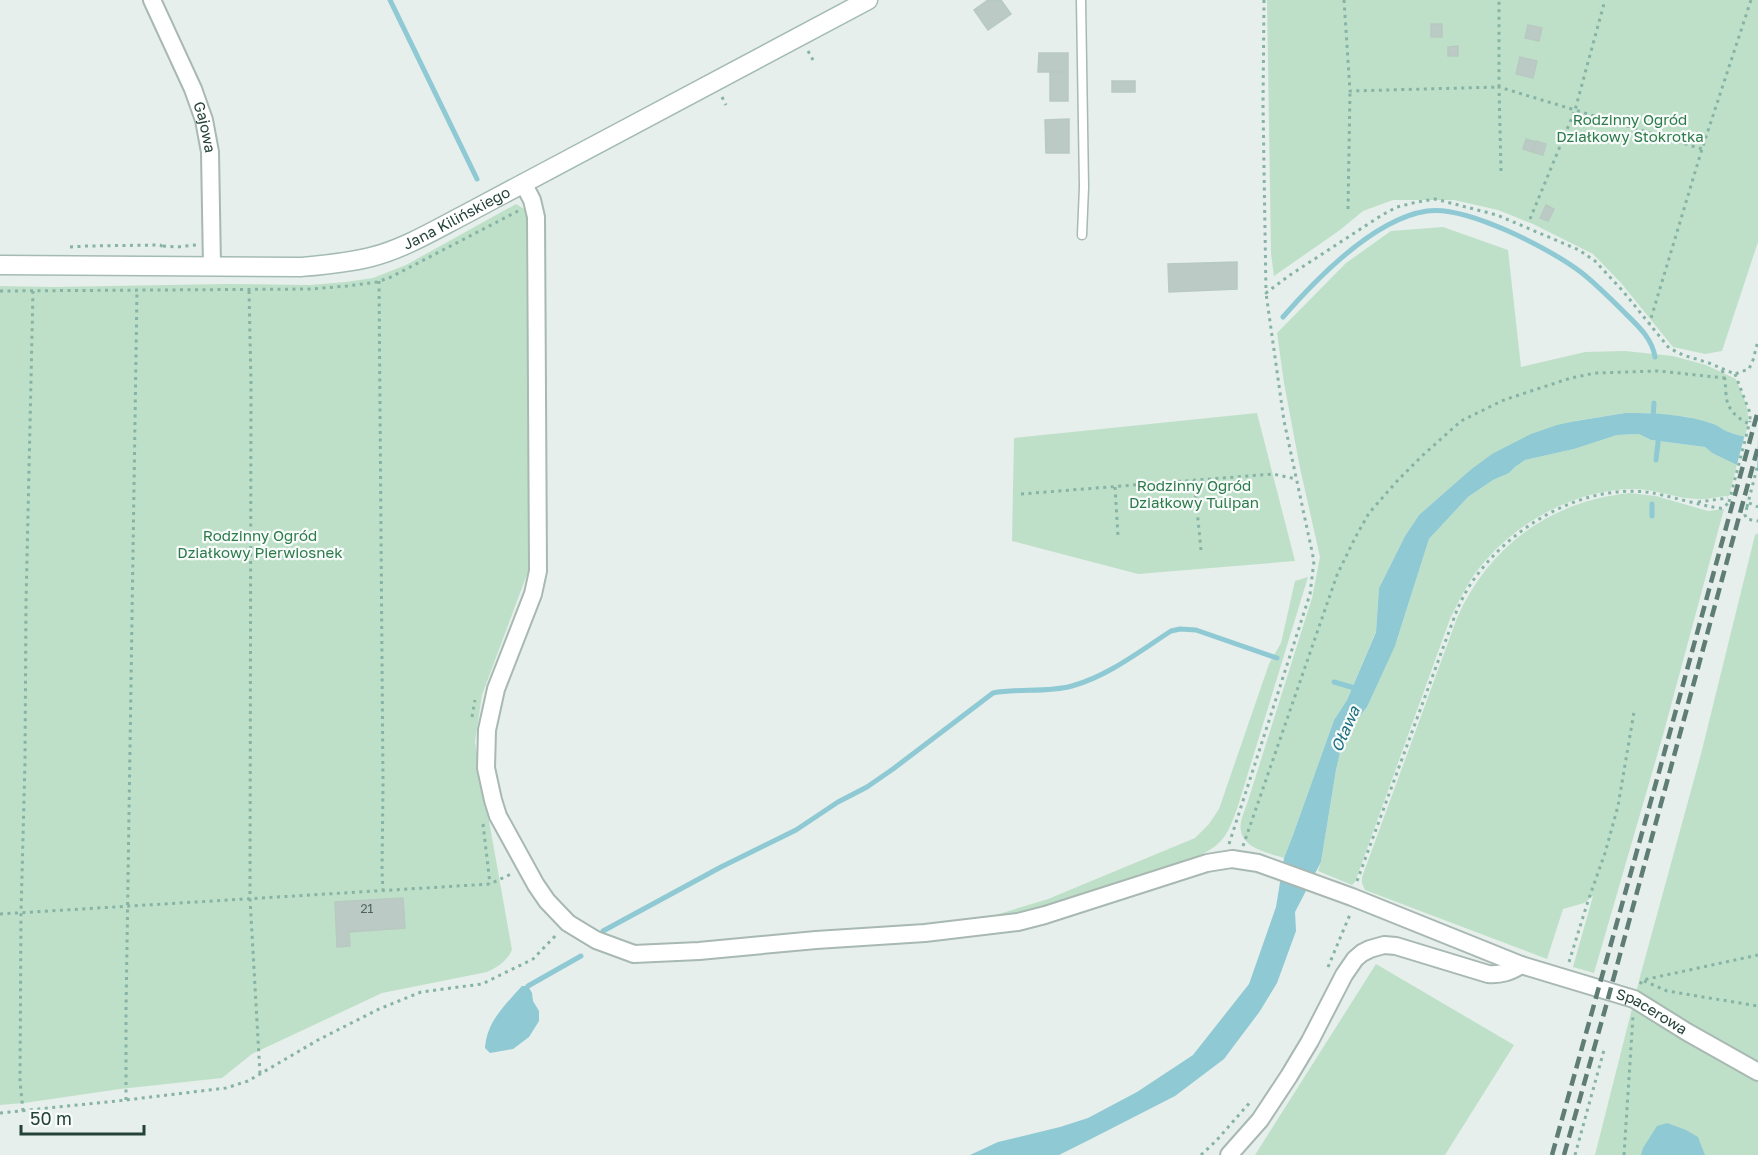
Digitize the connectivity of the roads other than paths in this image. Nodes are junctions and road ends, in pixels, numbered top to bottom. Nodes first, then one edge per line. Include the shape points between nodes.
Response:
1 (152, 0) edge
2 (868, 0) edge
3 (1081, 0) edge
4 (523, 183) junction
5 (1082, 235) dead end
6 (0, 265) edge
7 (212, 266) junction
8 (1528, 967) junction
9 (1758, 1072) edge
10 (1229, 1155) edge

1 - 7 street, Gajowa via 204,120 210,152
2 - 4 street, Jana Kilińskiego
3 - 5 lane
4 - 7 street, Jana Kilińskiego via 430,232 372,257 301,267
4 - 8 street, Spacerowa via 536,217 538,572 489,714 486,768 498,816 525,868 568,923 596,940 634,954 925,933 1018,922 1232,859 1258,863
6 - 7 street, Jana Kilińskiego
8 - 9 street, Spacerowa via 1634,999
8 - 10 street via 1497,975 1396,946 1384,945 1362,953 1344,975 1289,1076 1260,1120

